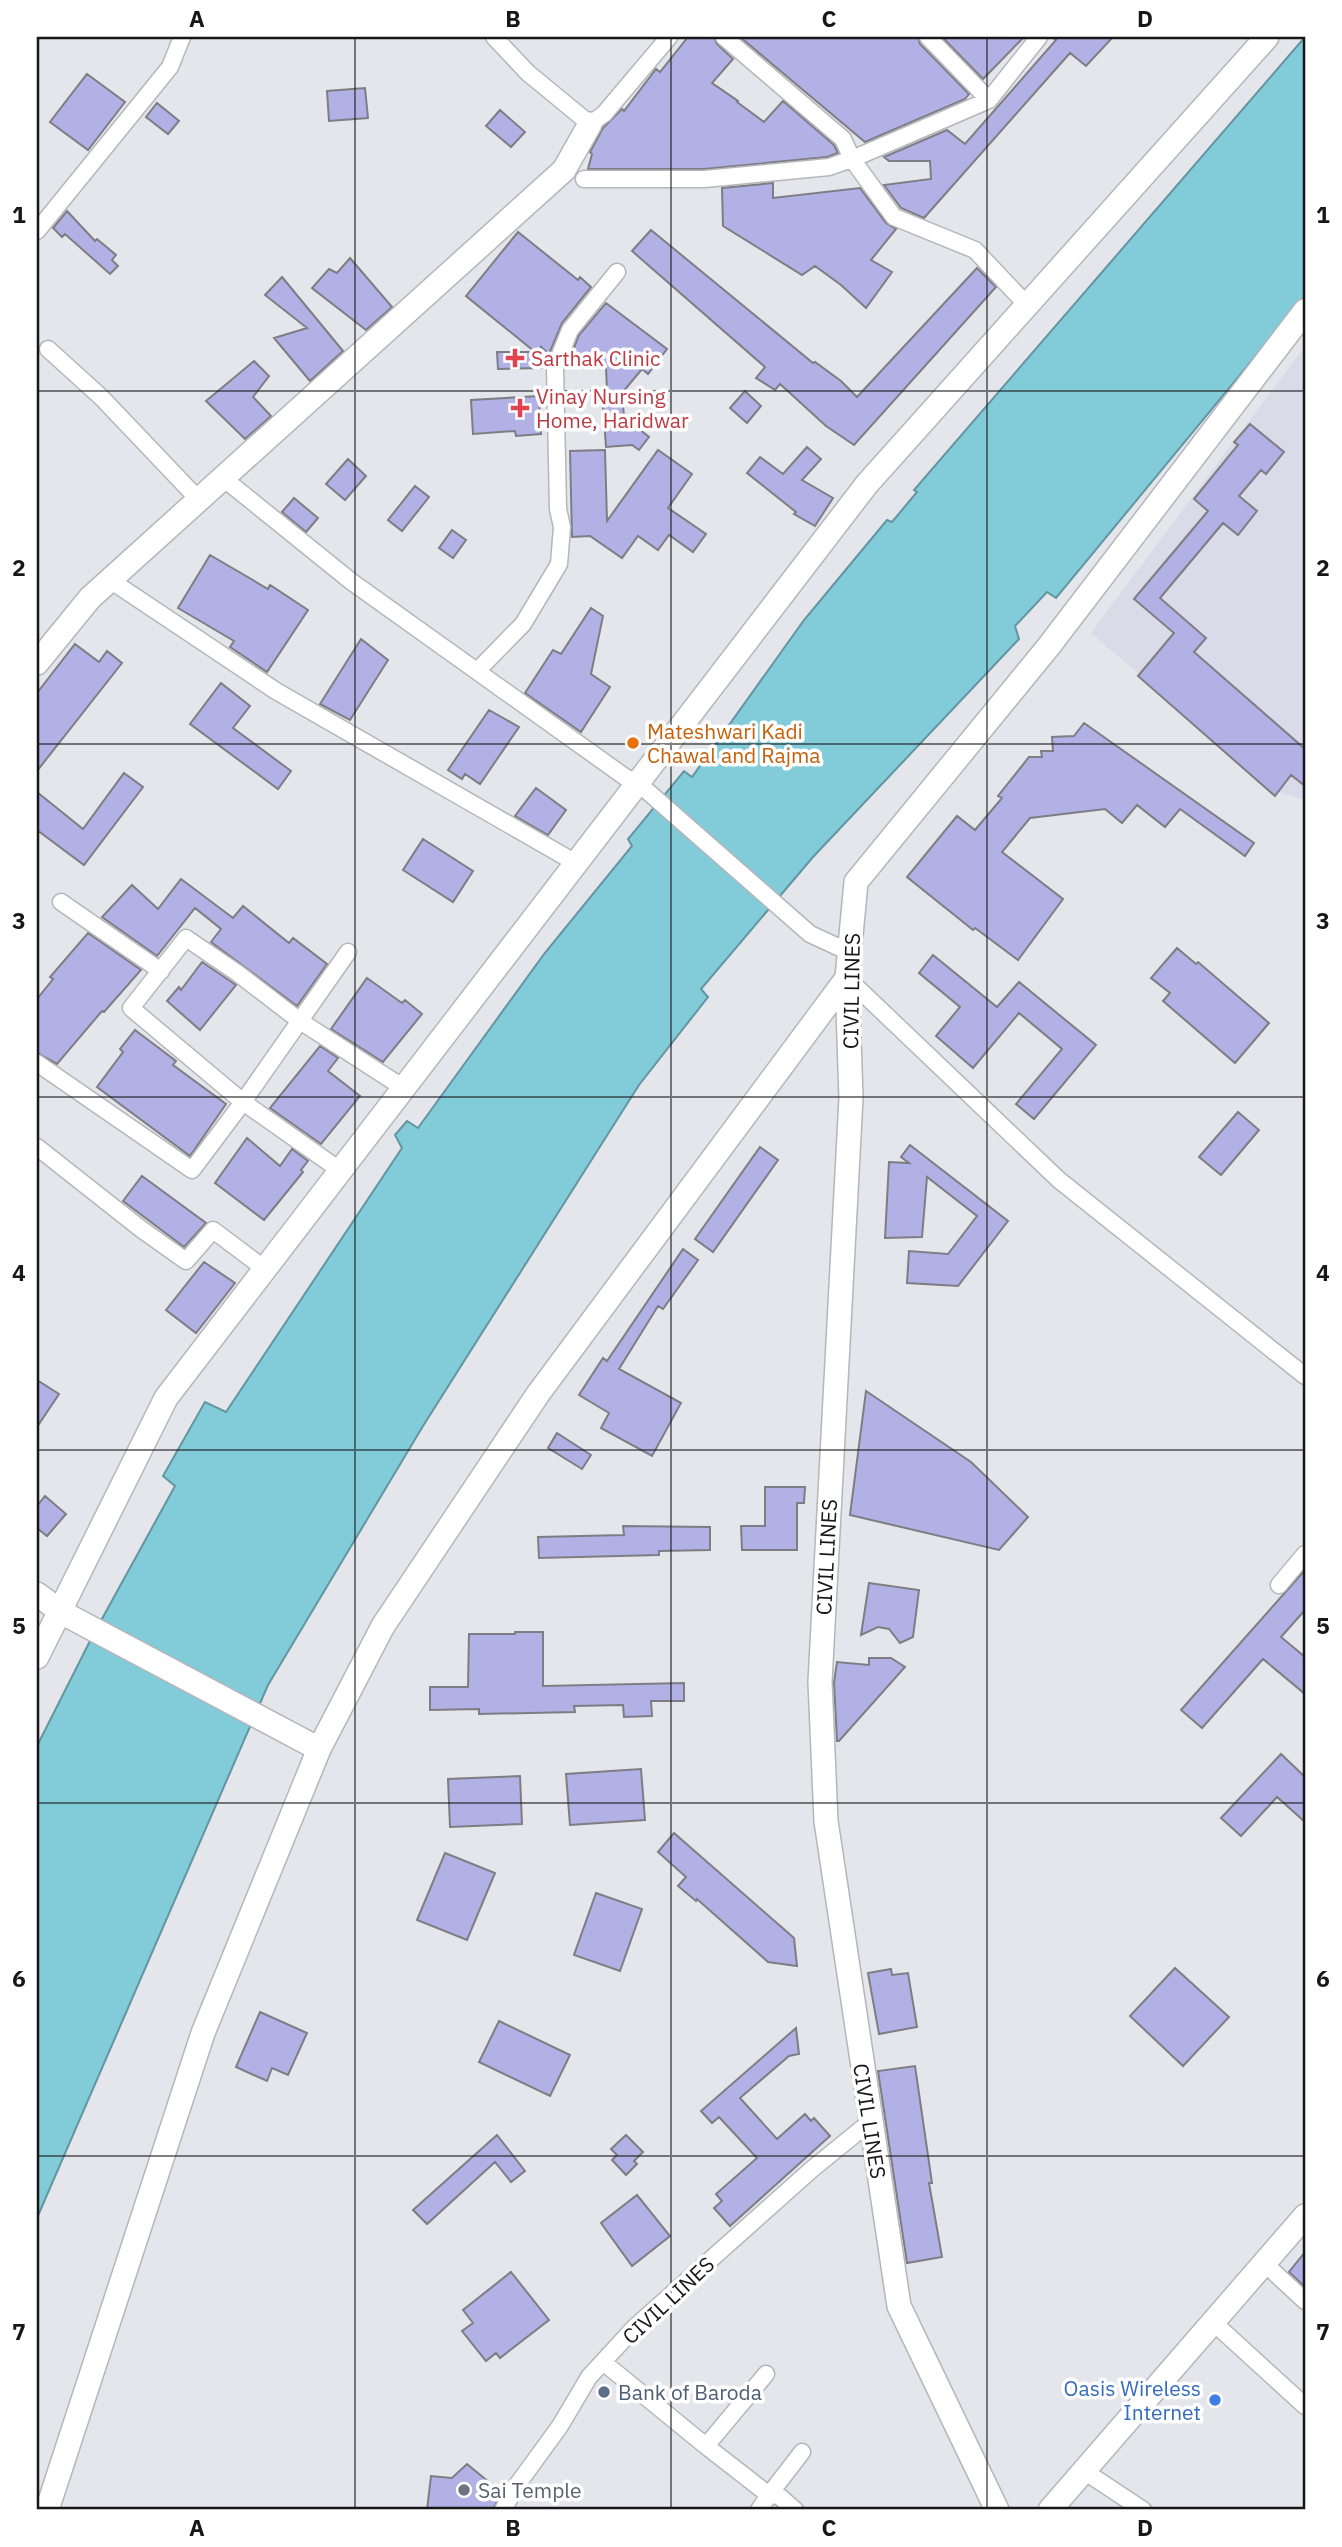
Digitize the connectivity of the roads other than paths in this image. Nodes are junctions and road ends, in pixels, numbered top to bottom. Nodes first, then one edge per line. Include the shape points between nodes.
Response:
1 (182, 37) edge
2 (494, 37) edge
3 (669, 37) edge
4 (724, 37) edge
5 (928, 37) edge
6 (1039, 37) edge
7 (1262, 41) edge
8 (989, 100) junction
9 (590, 124) junction
10 (852, 159) junction
11 (584, 179) dead end
12 (37, 231) edge
13 (617, 272) dead end
14 (1027, 305) junction
15 (1305, 311) edge
16 (48, 349) dead end
17 (223, 478) junction
18 (199, 500) junction
19 (110, 580) junction
20 (37, 663) edge
21 (477, 671) junction
22 (644, 788) junction
23 (576, 863) junction
24 (61, 902) dead end
25 (849, 952) junction
26 (348, 953) dead end
27 (161, 971) junction
28 (846, 978) junction
29 (300, 1021) junction
30 (37, 1063) edge
31 (396, 1083) dead end
32 (243, 1102) junction
33 (37, 1147) edge
34 (341, 1171) junction
35 (265, 1269) junction
36 (1305, 1376) edge
37 (1305, 1554) edge
38 (1279, 1584) dead end
39 (37, 1594) edge
40 (61, 1612) junction
41 (37, 1657) edge
42 (319, 1749) junction
43 (870, 2122) junction
44 (1305, 2216) edge
45 (1264, 2263) junction
46 (1305, 2301) edge
47 (1213, 2323) junction
48 (603, 2362) junction
49 (766, 2374) dead end
50 (1305, 2406) edge
51 (706, 2446) junction
52 (802, 2452) dead end
53 (1084, 2471) junction
54 (769, 2495) junction
55 (47, 2510) edge
56 (503, 2510) edge
57 (759, 2510) edge
58 (794, 2510) edge
59 (997, 2510) edge
60 (1050, 2510) edge
61 (1143, 2510) edge

1 - 12 street via 170,67
2 - 9 street via 528,73
3 - 9 street via 604,114
4 - 10 street via 843,139
5 - 8 street
6 - 8 street
7 - 14 street
8 - 10 street
9 - 17 street via 564,170
10 - 11 street via 829,167 705,179
10 - 14 street via 894,217 975,250
13 - 21 street via 570,330 555,367 562,527 559,564 523,624
14 - 22 street via 867,484
15 - 25 street, CIVIL LINES via 1049,646 856,882
16 - 18 street via 101,397
17 - 18 street
17 - 21 street via 352,582
18 - 19 street
19 - 20 street
19 - 23 street via 276,691
21 - 22 street
22 - 23 street
22 - 25 street via 810,934
23 - 34 street
24 - 27 street
25 - 28 street, CIVIL LINES
26 - 29 street
27 - 29 street via 186,938
27 - 32 street via 131,1009
28 - 36 street via 1059,1180
28 - 42 street via 538,1394 383,1626
28 - 43 street, CIVIL LINES via 850,1098 820,1682 826,1821
29 - 31 street
29 - 32 street
30 - 32 street via 191,1170
32 - 34 street
33 - 35 street via 186,1261 213,1230
34 - 35 street
35 - 40 street via 166,1398
37 - 38 street
39 - 40 street
40 - 41 street
40 - 42 street
42 - 55 street via 204,2033
43 - 48 street, CIVIL LINES via 635,2327
43 - 59 street, CIVIL LINES via 899,2306
44 - 45 street
45 - 46 street
45 - 47 street
47 - 50 street
47 - 53 street
48 - 51 street
48 - 56 street, CIVIL LINES
49 - 51 street
51 - 54 street
52 - 54 street
53 - 60 street
53 - 61 street
54 - 57 street
54 - 58 street via 779,2496

